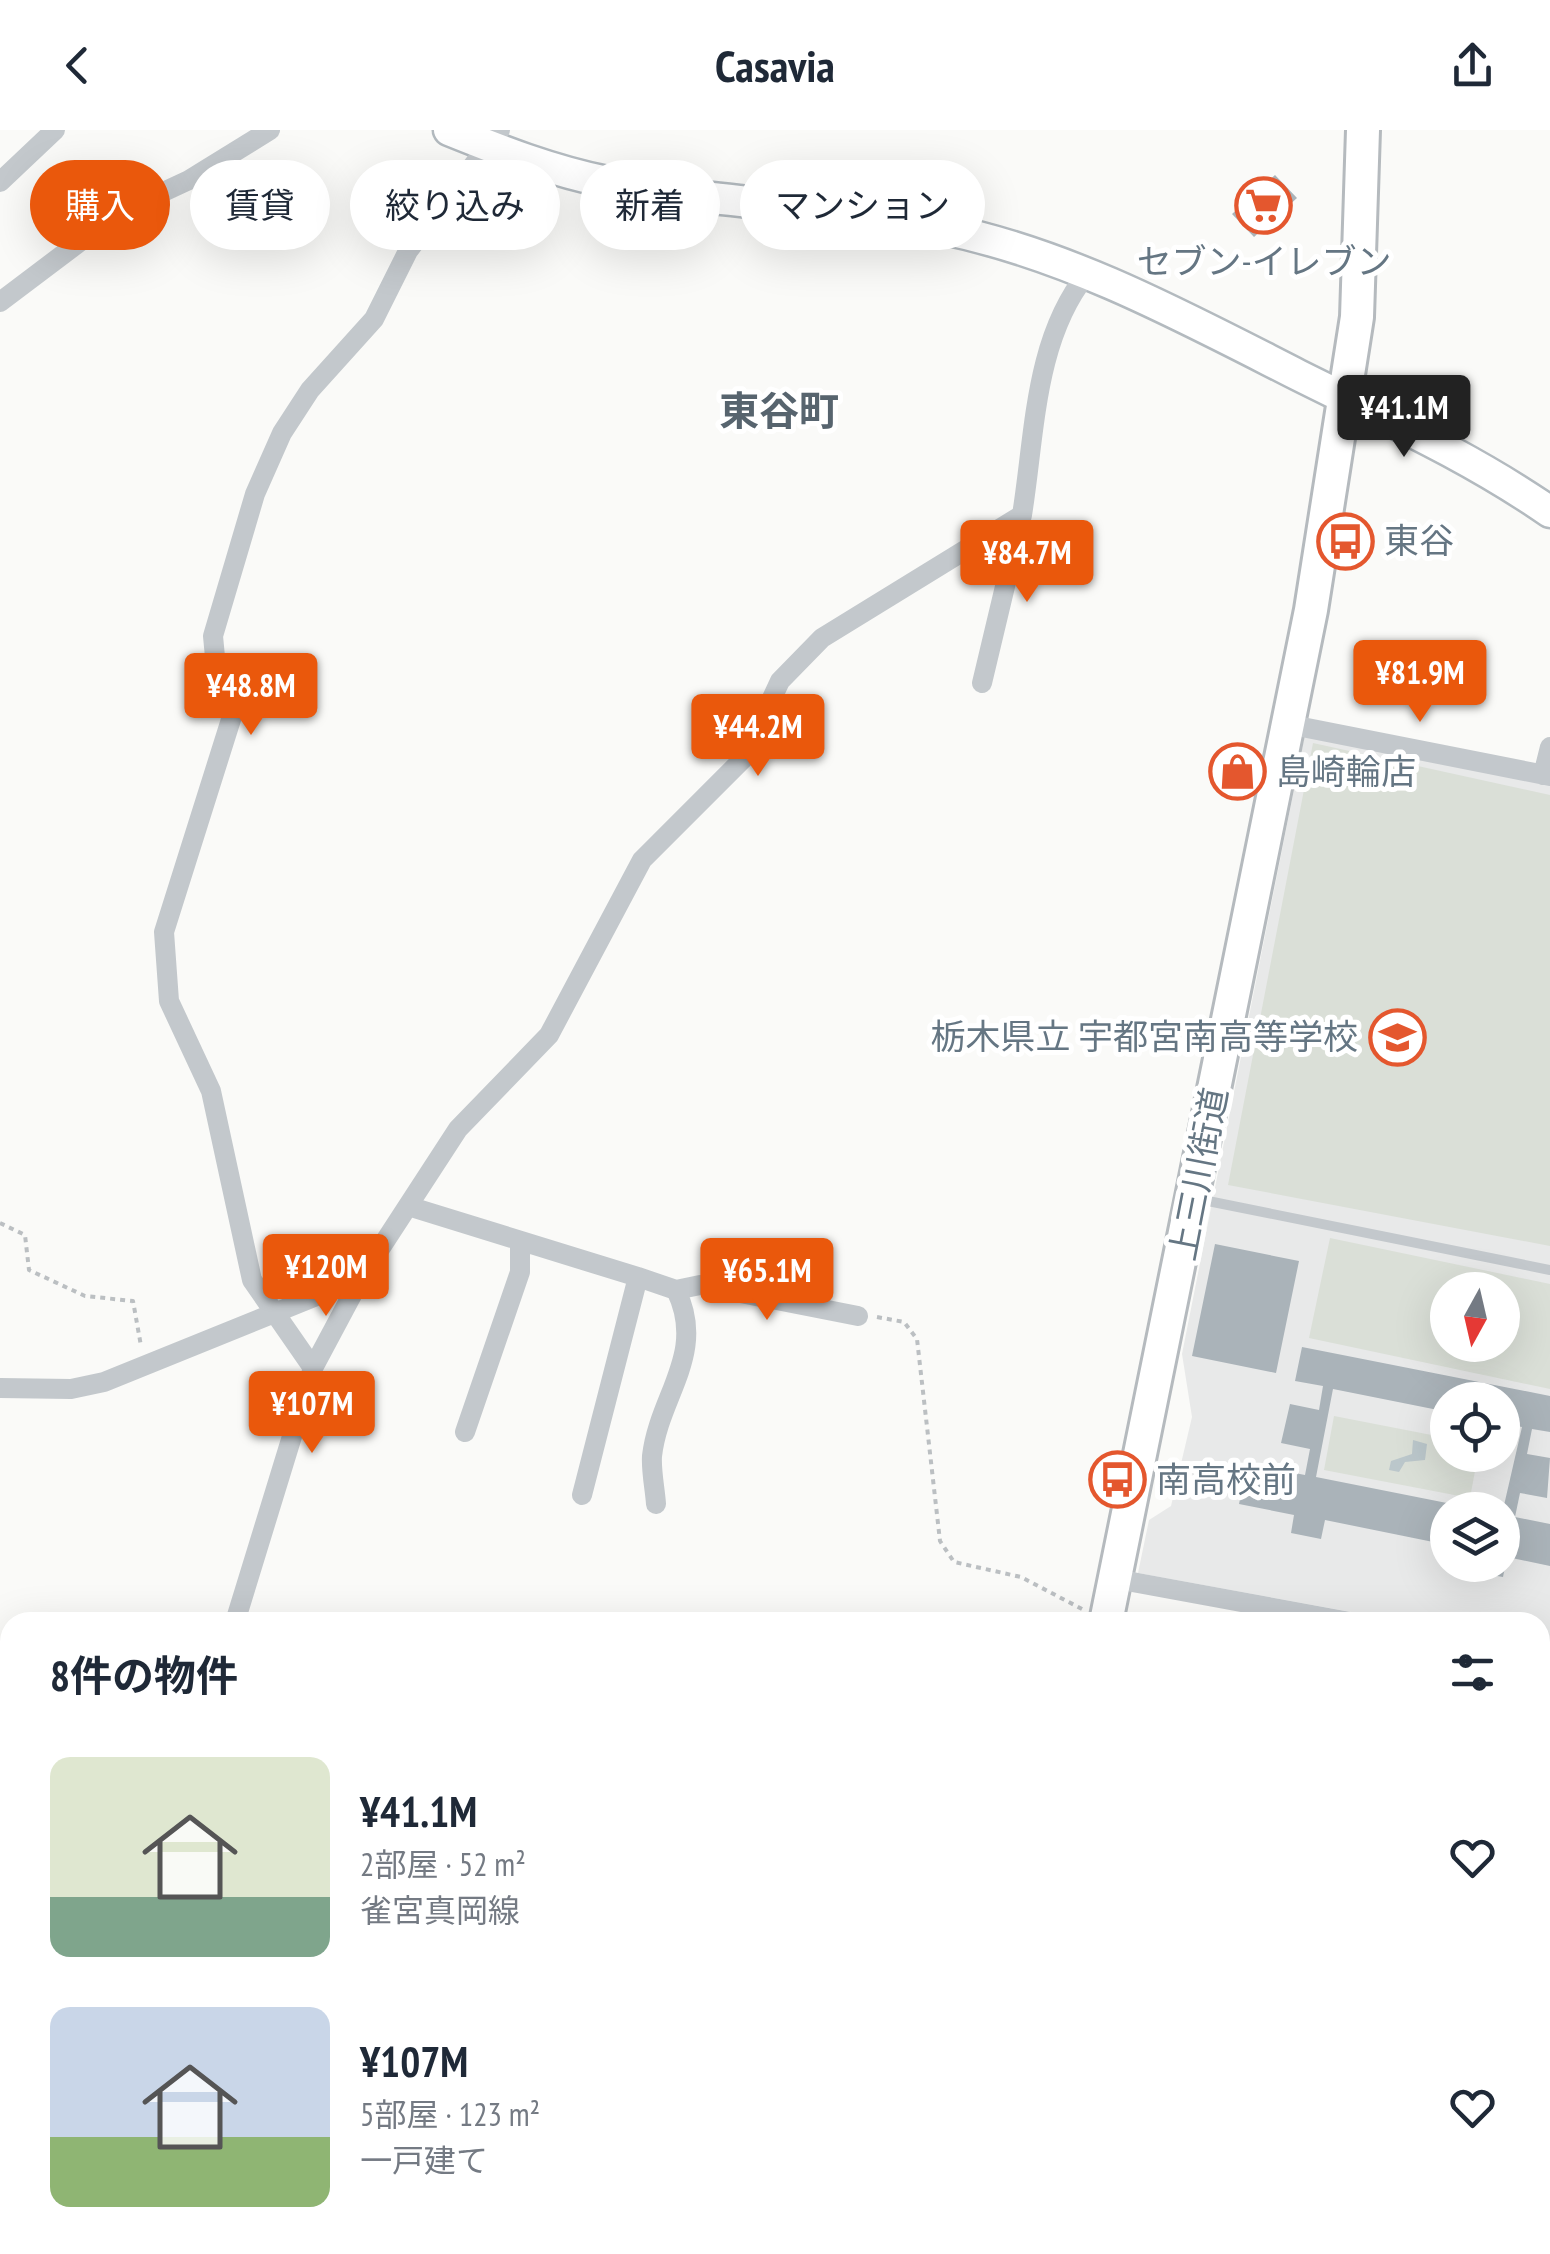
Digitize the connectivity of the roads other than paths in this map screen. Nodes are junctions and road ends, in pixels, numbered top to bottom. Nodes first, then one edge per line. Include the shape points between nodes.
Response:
1 (54, 130) edge
2 (270, 130) edge
3 (450, 130) edge
4 (1363, 130) edge
5 (494, 138) edge
6 (0, 182) edge
7 (1088, 274) junction
8 (0, 302) edge
9 (1346, 399) junction
10 (1550, 512) edge
11 (1022, 515) junction
12 (982, 684) dead end
13 (1287, 724) junction
14 (1550, 747) edge
15 (1546, 776) edge
16 (1194, 1198) junction
17 (408, 1206) junction
18 (520, 1241) junction
19 (1550, 1270) edge
20 (638, 1277) junction
21 (361, 1278) junction
22 (676, 1290) junction
23 (272, 1313) junction
24 (858, 1316) road end
25 (314, 1368) junction
26 (0, 1388) edge
27 (466, 1432) dead end
28 (582, 1494) dead end
29 (656, 1504) dead end
30 (1116, 1578) junction
31 (238, 1612) edge
32 (1109, 1612) edge
33 (1297, 1612) edge

1 - 6 street
2 - 8 street via 189,180 118,213
3 - 5 main road
4 - 9 main road, 上三川街道 via 1362,263
5 - 7 main road via 607,182 941,228
5 - 23 street via 408,251 374,319 310,390 282,433 255,494 213,636 234,710 164,932 168,1001 212,1091 241,1243
7 - 9 main road
7 - 11 street via 1049,344
9 - 10 main road via 1486,470
9 - 13 main road, 上三川街道
11 - 12 street
11 - 17 street via 822,638 780,681 744,758 642,860 549,1034 458,1129
13 - 15 street
13 - 16 main road, 上三川街道
14 - 15 street
16 - 19 lane
16 - 30 main road, 上三川街道
17 - 18 street
17 - 21 street
18 - 20 street
18 - 27 street via 520,1272
20 - 22 street
20 - 28 street
21 - 23 street
21 - 25 street
22 - 24 street via 700,1285
22 - 29 street via 688,1342 652,1456
23 - 25 street
23 - 26 street via 71,1390
25 - 31 street
30 - 32 main road, 上三川街道
30 - 33 street

